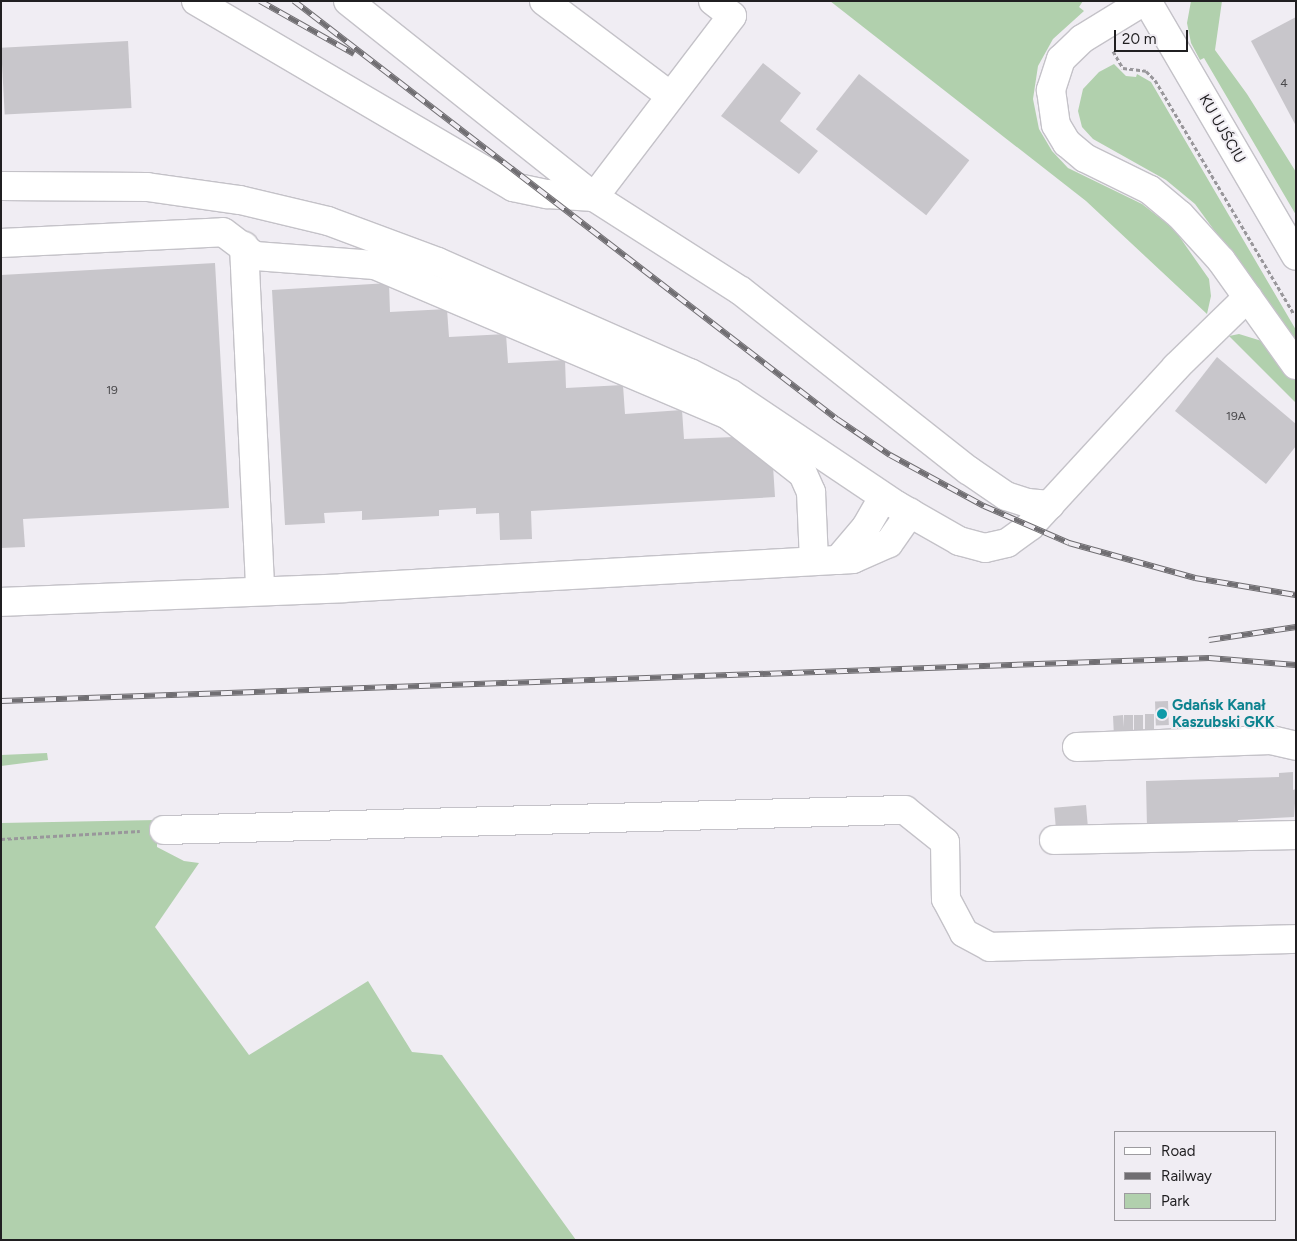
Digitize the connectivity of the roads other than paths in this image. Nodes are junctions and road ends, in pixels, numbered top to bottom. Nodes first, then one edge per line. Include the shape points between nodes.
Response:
1 (196, 1) edge
2 (348, 1) edge
3 (544, 1) edge
4 (713, 1) edge
5 (1146, 1) edge
6 (669, 95) junction
7 (1, 186) edge
8 (594, 197) junction
9 (1, 243) edge
10 (244, 246) junction
11 (1296, 256) edge
12 (1248, 297) junction
13 (1296, 365) edge
14 (883, 497) junction
15 (1050, 505) junction
16 (910, 513) junction
17 (826, 560) junction
18 (260, 591) junction
19 (1, 602) edge
20 (1296, 746) edge
21 (1077, 747) dead end
22 (164, 830) road end
23 (1296, 835) edge
24 (1054, 840) dead end
25 (1296, 939) edge

1 - 8 street via 513,188
2 - 8 street
3 - 6 street
4 - 6 street via 732,16
5 - 11 street, KU UJŚCIU
5 - 12 street via 1098,28 1074,46 1056,68 1051,101 1062,135 1085,158 1160,196 1198,234
6 - 8 street
7 - 14 street via 147,187 240,200 328,221 438,262 690,373 732,394
8 - 15 street via 741,291 1006,496 1027,503
9 - 10 street via 223,232
10 - 17 street via 256,256 275,260 375,265 728,416 803,474
10 - 18 street
12 - 13 street
12 - 15 street via 1176,367
14 - 16 street
14 - 17 street via 866,527
15 - 16 street via 1018,536 1007,543 985,548 959,541
16 - 17 street via 889,543 853,559
17 - 18 street
18 - 19 street
20 - 21 street via 1271,740
22 - 25 street via 905,810 945,842 946,900 964,933 990,948
23 - 24 street

